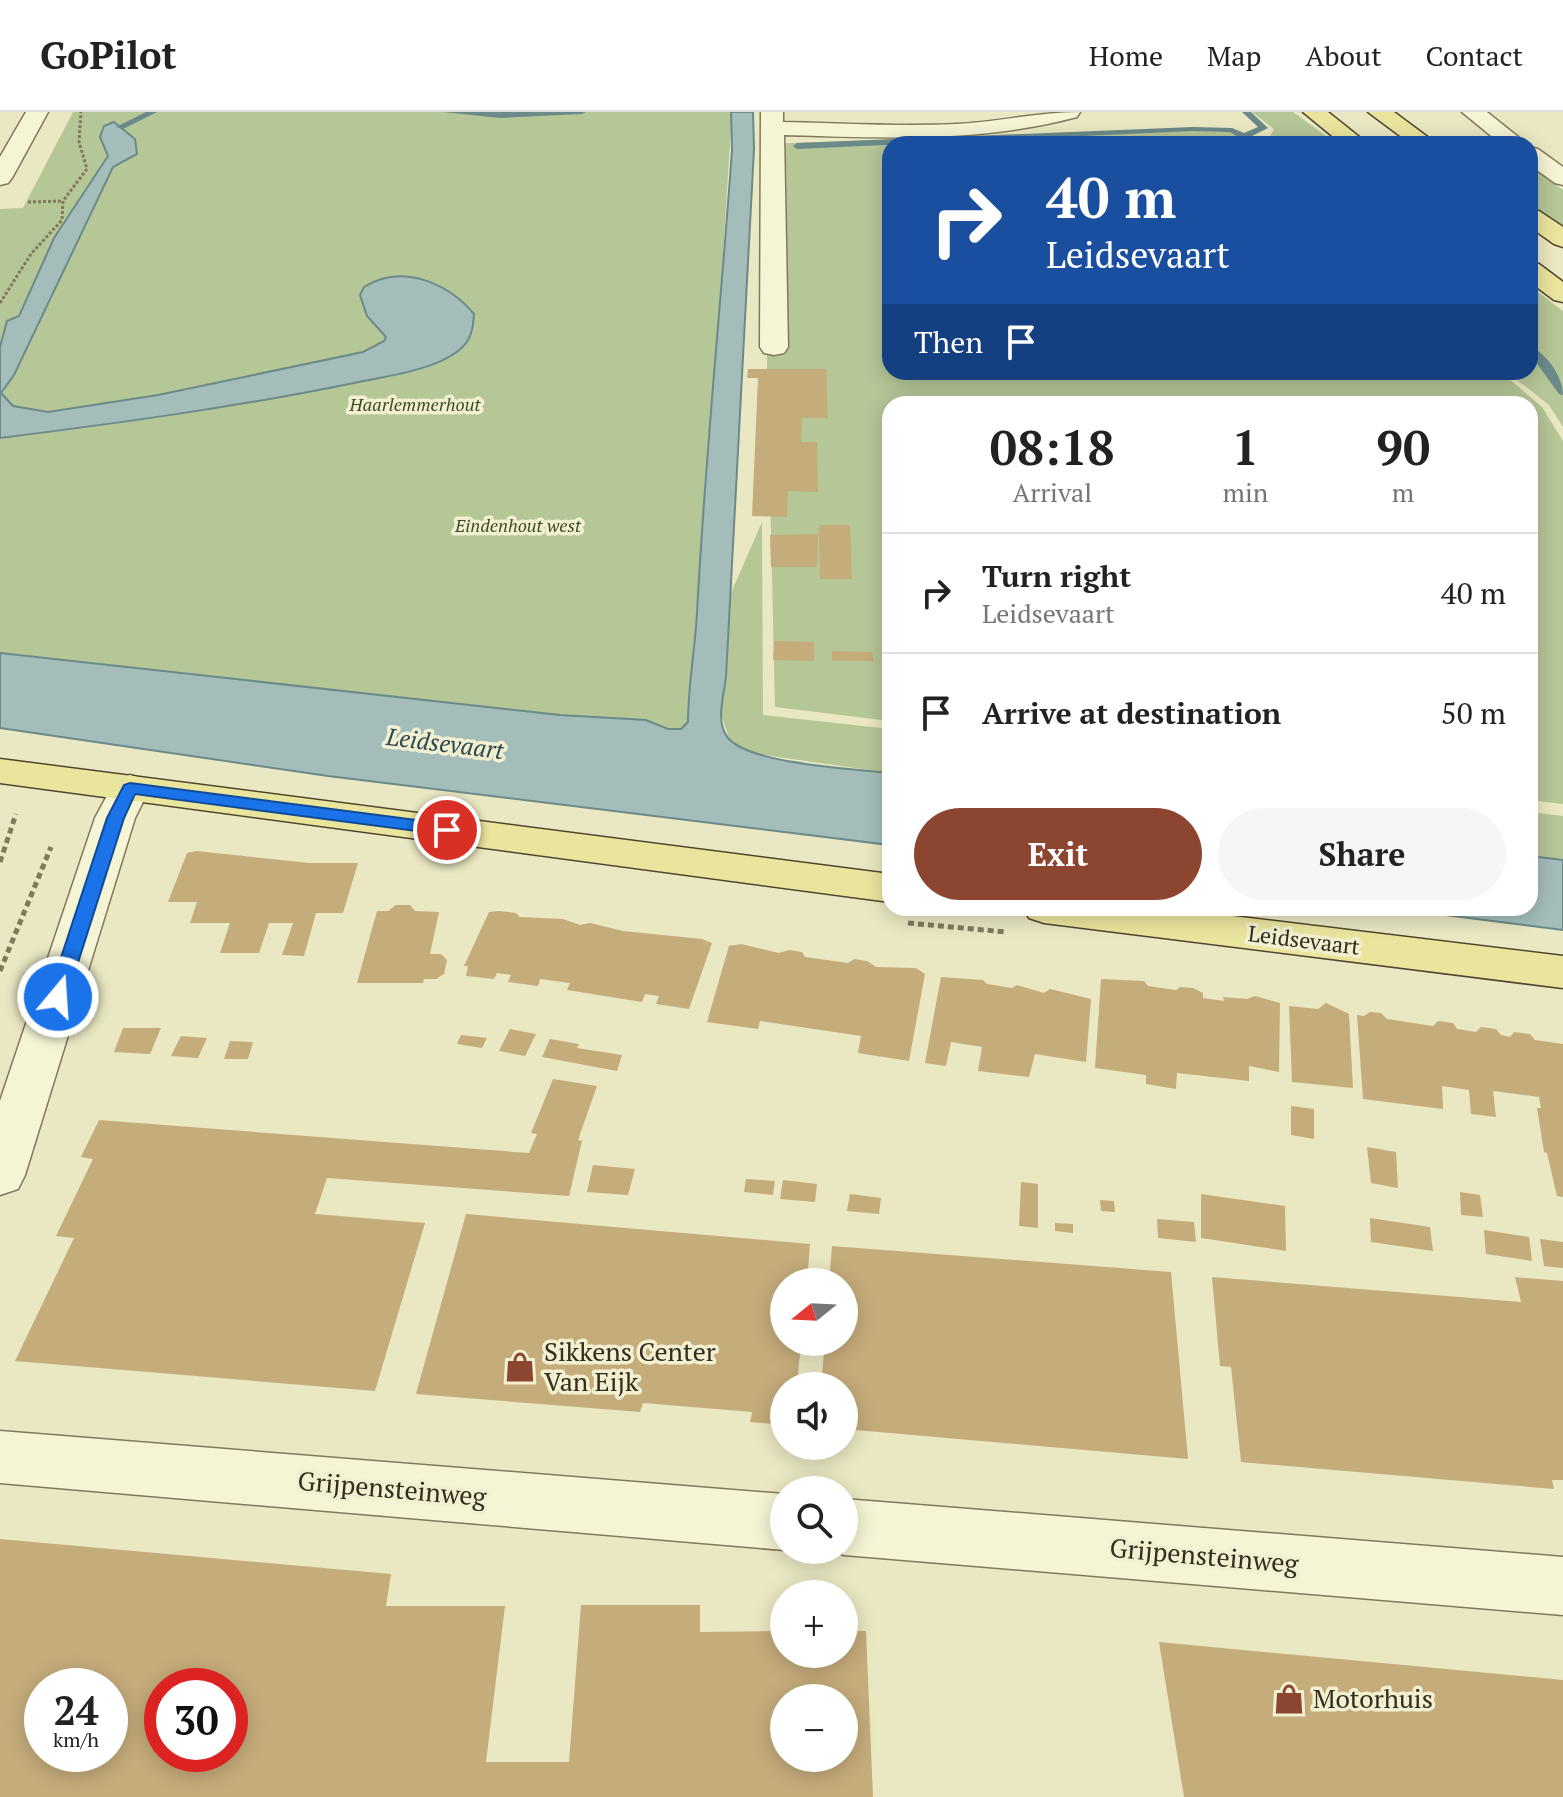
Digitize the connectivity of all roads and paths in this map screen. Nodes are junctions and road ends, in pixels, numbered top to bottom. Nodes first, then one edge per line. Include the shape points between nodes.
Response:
1 (37, 112) edge
2 (81, 112) edge
3 (1069, 112) edge
4 (1314, 112) edge
5 (1379, 112) edge
6 (1473, 112) edge
7 (773, 120) edge
8 (1346, 136) edge
9 (1414, 136) edge
10 (1505, 136) edge
11 (1538, 160) edge
12 (0, 178) edge
13 (1563, 178) edge
14 (1538, 222) edge
15 (1563, 239) edge
16 (1538, 276) edge
17 (1563, 294) edge
18 (0, 303) edge
19 (774, 347) dead end
20 (0, 771) edge
21 (130, 788) junction
22 (18, 809) dead end
23 (53, 844) dead end
24 (0, 862) edge
25 (882, 887) edge
26 (1109, 916) edge
27 (0, 971) edge
28 (1563, 972) edge
29 (0, 1175) edge
30 (0, 1457) edge
31 (770, 1521) edge
32 (858, 1528) edge
33 (1563, 1586) edge

1 - 12 street
2 - 18 path via 80,161 87,169 63,201 62,220 31,254
3 - 7 street via 1016,126 901,130 807,128
4 - 8 main road
5 - 9 main road
6 - 10 street
7 - 19 street
11 - 13 street
14 - 15 main road
16 - 17 main road
20 - 21 main road
21 - 25 main road
21 - 29 street via 115,818
22 - 24 path
23 - 27 path
26 - 28 main road, Leidsevaart
30 - 31 street, Grijpensteinweg
32 - 33 street, Grijpensteinweg

